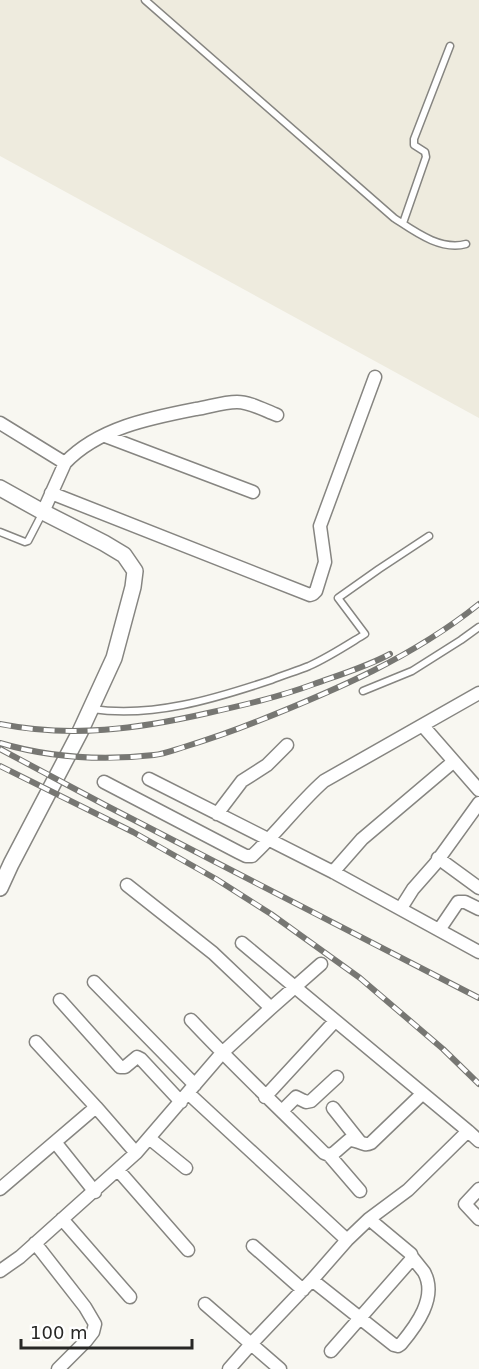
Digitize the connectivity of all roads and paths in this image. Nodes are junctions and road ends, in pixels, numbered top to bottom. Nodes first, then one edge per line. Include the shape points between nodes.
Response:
1 (145, 0) edge
2 (450, 46) dead end
3 (403, 224) junction
4 (466, 244) dead end
5 (375, 377) dead end
6 (277, 415) dead end
7 (0, 423) edge
8 (105, 436) junction
9 (65, 464) junction
10 (0, 488) edge
11 (253, 492) dead end
12 (51, 493) junction
13 (43, 512) junction
14 (0, 532) edge
15 (429, 536) dead end
16 (479, 627) edge
17 (363, 692) dead end
18 (479, 693) edge
19 (90, 709) junction
20 (423, 726) junction
21 (287, 745) dead end
22 (453, 762) junction
23 (149, 779) dead end
24 (104, 782) dead end
25 (479, 790) edge
26 (479, 803) edge
27 (217, 814) junction
28 (269, 840) junction
29 (438, 858) junction
30 (333, 872) junction
31 (128, 885) dead end
32 (0, 886) edge
33 (479, 888) edge
34 (401, 908) junction
35 (479, 909) edge
36 (439, 930) junction
37 (242, 943) dead end
38 (479, 952) edge
39 (321, 964) dead end
40 (94, 982) dead end
41 (294, 987) junction
42 (60, 1000) dead end
43 (270, 1008) junction
44 (191, 1020) dead end
45 (335, 1021) junction
46 (36, 1042) dead end
47 (222, 1053) junction
48 (337, 1077) dead end
49 (188, 1093) junction
50 (422, 1094) junction
51 (265, 1097) junction
52 (96, 1107) junction
53 (333, 1108) dead end
54 (282, 1111) junction
55 (468, 1131) junction
56 (149, 1138) junction
57 (479, 1141) edge
58 (55, 1142) junction
59 (360, 1142) junction
60 (136, 1154) junction
61 (329, 1155) junction
62 (186, 1168) dead end
63 (118, 1170) junction
64 (479, 1189) edge
65 (0, 1190) edge
66 (360, 1191) dead end
67 (94, 1192) junction
68 (62, 1219) junction
69 (369, 1219) junction
70 (479, 1219) edge
71 (347, 1240) junction
72 (35, 1243) junction
73 (254, 1246) dead end
74 (188, 1250) dead end
75 (412, 1257) junction
76 (0, 1271) edge
77 (312, 1280) junction
78 (303, 1290) junction
79 (130, 1297) dead end
80 (205, 1304) dead end
81 (360, 1318) junction
82 (251, 1344) junction
83 (331, 1351) dead end
84 (58, 1369) edge
85 (229, 1369) edge
86 (280, 1369) edge

1 - 3 lane
2 - 3 lane via 414,139 414,145 426,157
3 - 4 lane via 442,244
5 - 12 street via 320,526 325,562 313,594
6 - 8 street via 244,403 230,403 137,422
7 - 9 street
8 - 9 street
8 - 11 street
9 - 12 street
10 - 13 street
12 - 13 street
13 - 14 lane via 28,541
13 - 19 street via 124,555 135,571 114,658
15 - 19 lane via 338,598 365,634 308,667 177,706 130,711
16 - 17 lane via 412,671
18 - 20 street
19 - 32 street
20 - 22 street
20 - 28 street via 324,781
21 - 27 street via 242,782
22 - 25 street
22 - 30 street via 362,839
23 - 27 street
24 - 28 street via 246,856 252,856
26 - 29 street
27 - 28 street
28 - 30 street
29 - 33 street
29 - 34 street
30 - 34 street
31 - 43 street via 213,952
34 - 36 street
35 - 36 street via 458,902
36 - 38 street
37 - 41 street
39 - 41 street
40 - 49 street
41 - 43 street
41 - 45 street
42 - 49 street via 120,1067 137,1057
43 - 47 street
44 - 47 street
45 - 50 street
45 - 51 street
46 - 52 street
47 - 49 street
47 - 51 street
48 - 54 street via 311,1101 296,1097
49 - 56 street
49 - 71 street
50 - 55 street
50 - 59 street via 371,1143
51 - 54 street
52 - 58 street
52 - 60 street
53 - 59 street
54 - 61 street
55 - 57 street
55 - 69 street via 408,1190
56 - 60 street
56 - 62 street
58 - 65 street
58 - 67 street
59 - 61 street via 349,1140
60 - 63 street
61 - 66 street
63 - 67 street
63 - 74 street
64 - 70 street via 465,1204
67 - 68 street
68 - 72 street
68 - 79 street
69 - 71 street
69 - 75 street
71 - 77 street
72 - 76 street
72 - 84 street via 94,1324 86,1341
73 - 78 street
75 - 81 street
75 - 81 street via 426,1278 427,1296 416,1325 401,1344 394,1345
77 - 78 street
77 - 81 street
78 - 82 street
80 - 82 street
81 - 83 street
82 - 85 street
82 - 86 street

